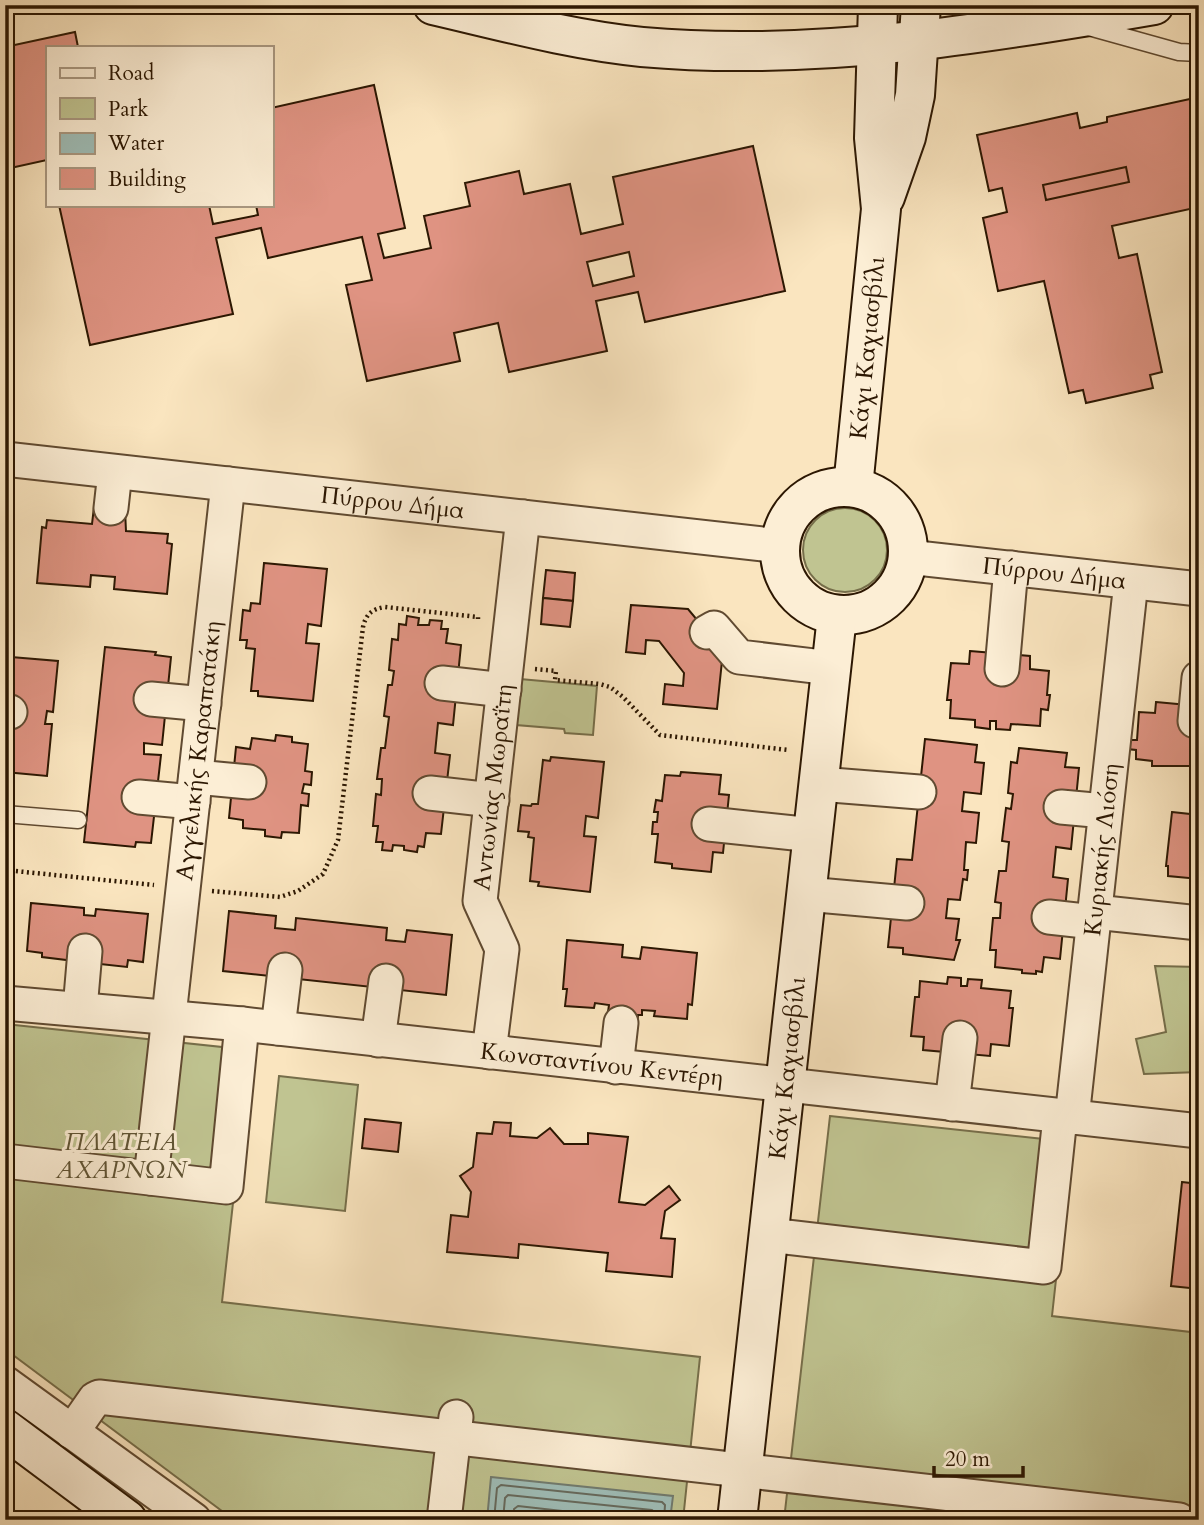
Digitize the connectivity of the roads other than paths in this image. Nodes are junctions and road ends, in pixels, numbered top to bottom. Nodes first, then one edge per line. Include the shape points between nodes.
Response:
1 (433, 5) edge
2 (878, 5) edge
3 (1154, 5) edge
4 (1066, 20) junction
5 (920, 23) edge
6 (877, 45) junction
7 (1199, 53) edge
8 (881, 209) junction
9 (5, 459) edge
10 (115, 472) junction
11 (228, 484) junction
12 (853, 487) junction
13 (111, 508) dead end
14 (523, 517) junction
15 (780, 546) junction
16 (908, 557) junction
17 (1011, 568) junction
18 (1131, 582) junction
19 (1199, 589) edge
20 (837, 616) junction
21 (707, 632) dead end
22 (831, 668) junction
23 (1002, 669) dead end
24 (505, 678) junction
25 (1199, 678) edge
26 (442, 683) dead end
27 (151, 699) dead end
28 (204, 704) junction
29 (1195, 721) dead end
30 (820, 769) junction
31 (249, 782) dead end
32 (194, 790) junction
33 (919, 792) dead end
34 (430, 793) dead end
35 (139, 797) dead end
36 (1061, 807) dead end
37 (500, 810) junction
38 (1105, 811) junction
39 (5, 814) edge
40 (78, 820) dead end
41 (709, 824) dead end
42 (813, 835) junction
43 (806, 894) junction
44 (907, 903) dead end
45 (1049, 917) dead end
46 (1094, 917) junction
47 (1199, 923) edge
48 (85, 951) dead end
49 (285, 970) dead end
50 (386, 981) dead end
51 (5, 1003) edge
52 (80, 1009) junction
53 (169, 1017) junction
54 (621, 1023) dead end
55 (242, 1024) junction
56 (278, 1028) junction
57 (960, 1038) dead end
58 (378, 1040) junction
59 (489, 1052) junction
60 (616, 1067) junction
61 (785, 1085) junction
62 (952, 1104) junction
63 (1066, 1117) junction
64 (1199, 1131) edge
65 (5, 1161) edge
66 (151, 1178) junction
67 (769, 1235) junction
68 (5, 1383) edge
69 (455, 1427) junction
70 (5, 1429) edge
71 (72, 1432) junction
72 (742, 1471) junction
73 (1029, 1511) edge
74 (127, 1520) edge
75 (194, 1520) edge
76 (444, 1520) edge
77 (737, 1520) edge
78 (1179, 1520) edge

1 - 6 street via 583,40 641,47 723,51
2 - 6 street, Κάχι Καχιασβίλι
3 - 4 street
4 - 5 street
4 - 7 lane via 1179,52
5 - 6 street
5 - 8 street, Κάχι Καχιασβίλι via 915,95
6 - 8 street, Κάχι Καχιασβίλι via 874,138
8 - 12 street, Κάχι Καχιασβίλι
9 - 10 street, Πύρρου Δήμα
10 - 11 street, Πύρρου Δήμα
10 - 13 street
11 - 14 street, Πύρρου Δήμα
11 - 28 street, Αγγελικής Καραπατάκη via 227,622
12 - 15 street via 813,494 785,525
12 - 16 street via 876,495 894,511 905,533
14 - 15 street, Πύρρου Δήμα
14 - 24 street, Αντωνίας Μωραΐτη
15 - 20 street via 781,566 801,600
16 - 17 street, Πύρρου Δήμα
16 - 20 street via 901,581 885,601 863,613
17 - 18 street, Πύρρου Δήμα
17 - 23 street
18 - 19 street, Πύρρου Δήμα
18 - 38 street, Κυριακής Λιόση
20 - 22 street, Κάχι Καχιασβίλι
21 - 22 street via 714,628 739,657
22 - 30 street, Κάχι Καχιασβίλι
24 - 26 street
24 - 37 street, Αντωνίας Μωραΐτη
25 - 29 street
27 - 28 street
28 - 32 street, Αγγελικής Καραπατάκη
30 - 33 street
30 - 42 street, Κάχι Καχιασβίλι
31 - 32 street
32 - 35 street
32 - 53 street, Αγγελικής Καραπατάκη
34 - 37 street
36 - 38 street
37 - 59 street, Αντωνίας Μωραΐτη via 480,901 502,949
38 - 46 street, Κυριακής Λιόση
39 - 40 lane
41 - 42 street
42 - 43 street, Κάχι Καχιασβίλι
43 - 44 street
43 - 61 street, Κάχι Καχιασβίλι
45 - 46 street
46 - 47 street
46 - 63 street, Κυριακής Λιόση
48 - 52 street
49 - 56 street
50 - 58 street
51 - 52 street, Κωνσταντίνου Κεντέρη
52 - 53 street, Κωνσταντίνου Κεντέρη
53 - 55 street, Κωνσταντίνου Κεντέρη
53 - 66 street, Αγγελικής Καραπατάκη
54 - 60 street
55 - 56 street, Κωνσταντίνου Κεντέρη
55 - 66 street via 226,1187
56 - 58 street, Κωνσταντίνου Κεντέρη
57 - 62 street
58 - 59 street, Κωνσταντίνου Κεντέρη
59 - 60 street, Κωνσταντίνου Κεντέρη
60 - 61 street, Κωνσταντίνου Κεντέρη
61 - 62 street, Κωνσταντίνου Κεντέρη
61 - 67 street, Κάχι Καχιασβίλι
62 - 63 street, Κωνσταντίνου Κεντέρη
63 - 64 street, Κωνσταντίνου Κεντέρη
63 - 67 street, Κυριακής Λιόση via 1044,1267
65 - 66 street
67 - 72 street, Κάχι Καχιασβίλι
68 - 71 street
69 - 71 street via 99,1397
69 - 72 street
69 - 76 street
70 - 74 street
71 - 75 street
72 - 73 street
72 - 77 street, Κάχι Καχιασβίλι
73 - 78 street

